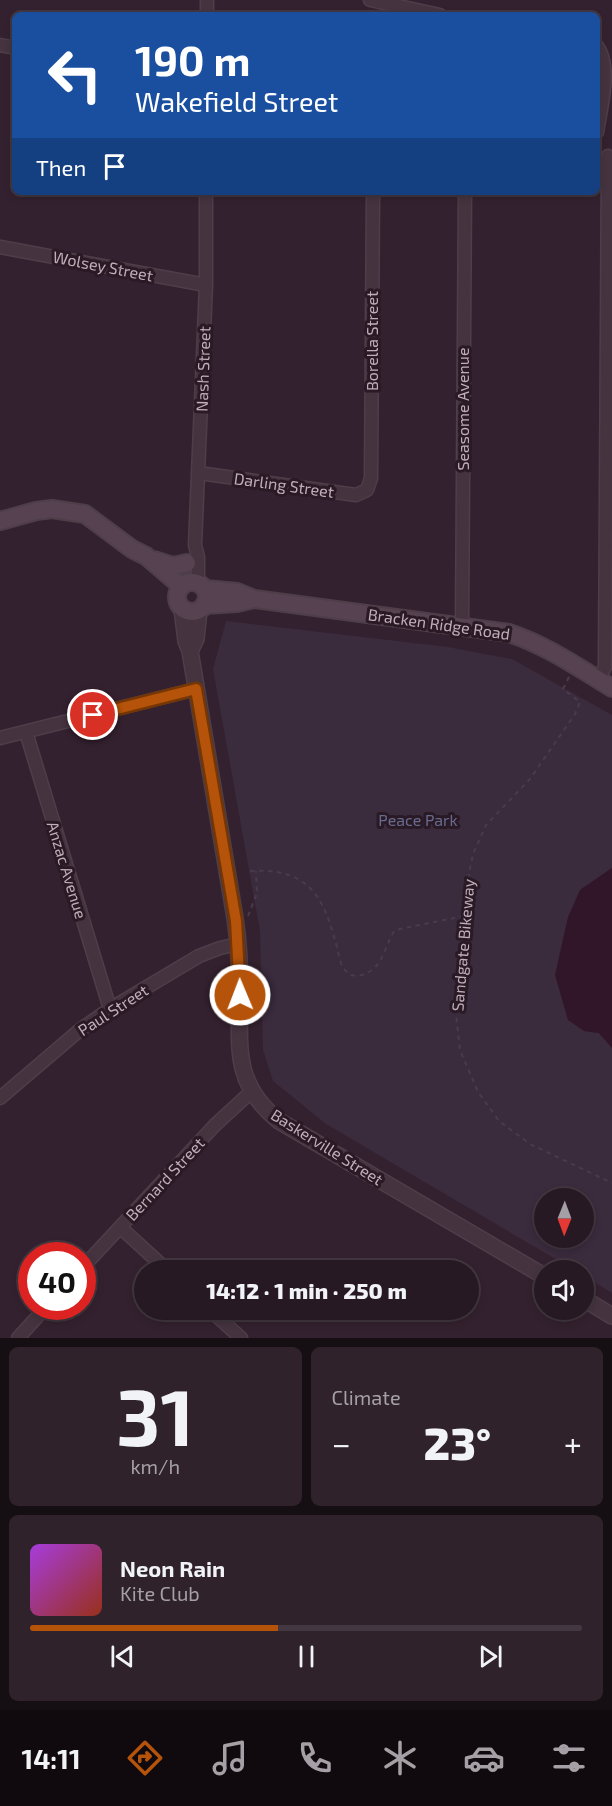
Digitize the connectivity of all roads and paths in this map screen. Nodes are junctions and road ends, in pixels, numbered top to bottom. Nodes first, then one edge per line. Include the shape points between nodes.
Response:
1 (370, 0) edge
2 (426, 12) edge
3 (600, 49) edge
4 (600, 112) edge
5 (606, 155) edge
6 (207, 195) edge
7 (373, 195) edge
8 (465, 195) edge
9 (0, 247) edge
10 (206, 285) junction
11 (199, 473) junction
12 (367, 490) joint
13 (0, 521) edge
14 (195, 545) junction
15 (132, 549) junction
16 (150, 559) junction
17 (187, 563) junction
18 (191, 596) junction
19 (462, 626) junction
20 (570, 675) dead end
21 (605, 684) edge
22 (196, 689) junction
23 (26, 732) junction
24 (0, 738) edge
25 (250, 871) dead end
26 (256, 871) junction
27 (464, 916) junction
28 (245, 917) dead end
29 (238, 944) junction
30 (110, 1009) junction
31 (251, 1092) junction
32 (0, 1098) edge
33 (612, 1183) edge
34 (120, 1227) junction
35 (96, 1253) edge
36 (156, 1260) edge
37 (534, 1270) edge
38 (594, 1305) edge
39 (612, 1316) edge
40 (34, 1320) edge
41 (221, 1320) edge
42 (18, 1338) edge
43 (241, 1338) edge

1 - 2 street
3 - 4 street via 605,55 606,72
5 - 21 street
6 - 10 street, Nash Street
7 - 12 street, Borella Street via 371,478
8 - 19 street, Seasome Avenue
9 - 10 street, Wolsey Street
10 - 11 street, Nash Street
11 - 12 street, Darling Street via 356,495
11 - 14 street, Nash Street
13 - 15 main road via 36,510 69,510 97,521
14 - 17 street, Nash Street
14 - 18 street, Nash Street via 198,557
15 - 16 main road
15 - 18 main road via 138,562
16 - 17 main road via 173,566
16 - 18 main road
17 - 18 street, Nash Street
18 - 19 main road, Bracken Ridge Road via 237,591 254,599
18 - 22 street, Baskerville Street via 186,641
19 - 21 main road, Bracken Ridge Road via 525,638
20 - 27 path, Sandgate Bikeway via 563,689 580,702 575,714 530,779 486,825 473,854
22 - 23 street
22 - 29 street, Baskerville Street
23 - 24 street
23 - 30 street, Anzac Avenue
25 - 26 path
26 - 27 path via 283,872 309,887 330,923 342,967 349,975 373,970 395,930
26 - 28 path via 257,893 249,916
27 - 33 path, Sandgate Bikeway via 456,1014 460,1050 478,1092 499,1121 530,1144
29 - 30 street, Paul Street via 199,956
29 - 31 street, Baskerville Street via 240,1056
30 - 32 street, Paul Street
31 - 34 street, Bernard Street
31 - 37 street, Baskerville Street via 279,1120
34 - 35 street, Bernard Street
34 - 36 street
38 - 39 street
40 - 42 street
41 - 43 street

